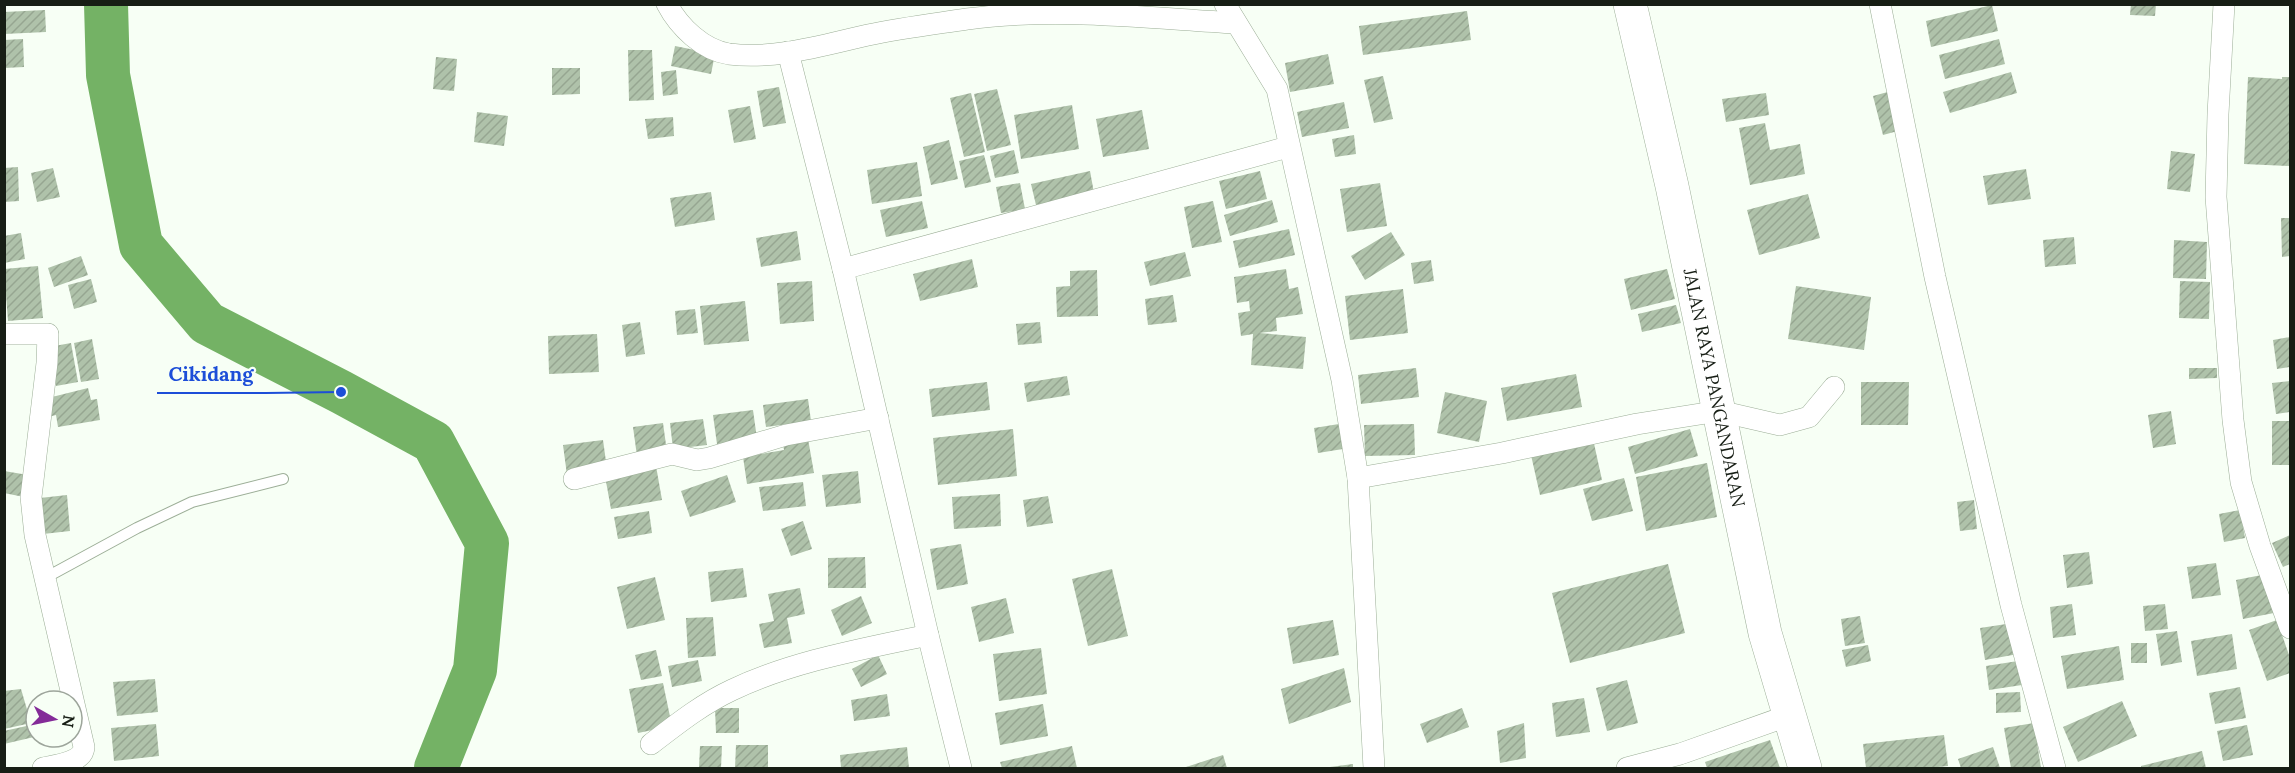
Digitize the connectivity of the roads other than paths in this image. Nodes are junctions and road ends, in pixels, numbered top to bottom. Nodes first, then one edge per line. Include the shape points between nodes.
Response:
1 (667, 4) edge
2 (1630, 4) edge
3 (1880, 4) edge
4 (2224, 4) edge
5 (1230, 14) edge
6 (788, 52) junction
7 (1288, 147) junction
8 (843, 268) junction
9 (4, 334) edge
10 (1834, 387) dead end
11 (1719, 411) junction
12 (878, 418) junction
13 (1358, 478) junction
14 (283, 479) dead end
15 (574, 479) dead end
16 (45, 578) junction
17 (2290, 628) edge
18 (928, 635) junction
19 (1790, 715) junction
20 (651, 744) dead end
21 (43, 768) edge
22 (961, 768) edge
23 (1374, 768) edge
24 (1627, 768) edge
25 (1805, 768) edge
26 (2055, 768) edge

1 - 6 street via 684,29 726,54
2 - 11 highway, JALAN RAYA PANGANDARAN
3 - 26 street via 1935,277 2011,605
4 - 17 street via 2216,197 2233,420 2241,482
5 - 6 street via 1060,14 970,19
5 - 7 street via 1276,89
6 - 8 street
7 - 8 street
7 - 13 street via 1342,380
8 - 12 street
9 - 16 street via 48,334 31,497
10 - 11 street via 1809,417 1780,425
11 - 13 street
11 - 19 highway, JALAN RAYA PANGANDARAN via 1765,633
12 - 15 street via 786,435 708,458 672,454
12 - 18 street
13 - 23 street
14 - 16 lane via 192,502
16 - 21 street via 84,750 80,758
18 - 20 street via 783,670 732,690 691,713
18 - 22 street
19 - 24 street via 1680,754
19 - 25 highway, JALAN RAYA PANGANDARAN

